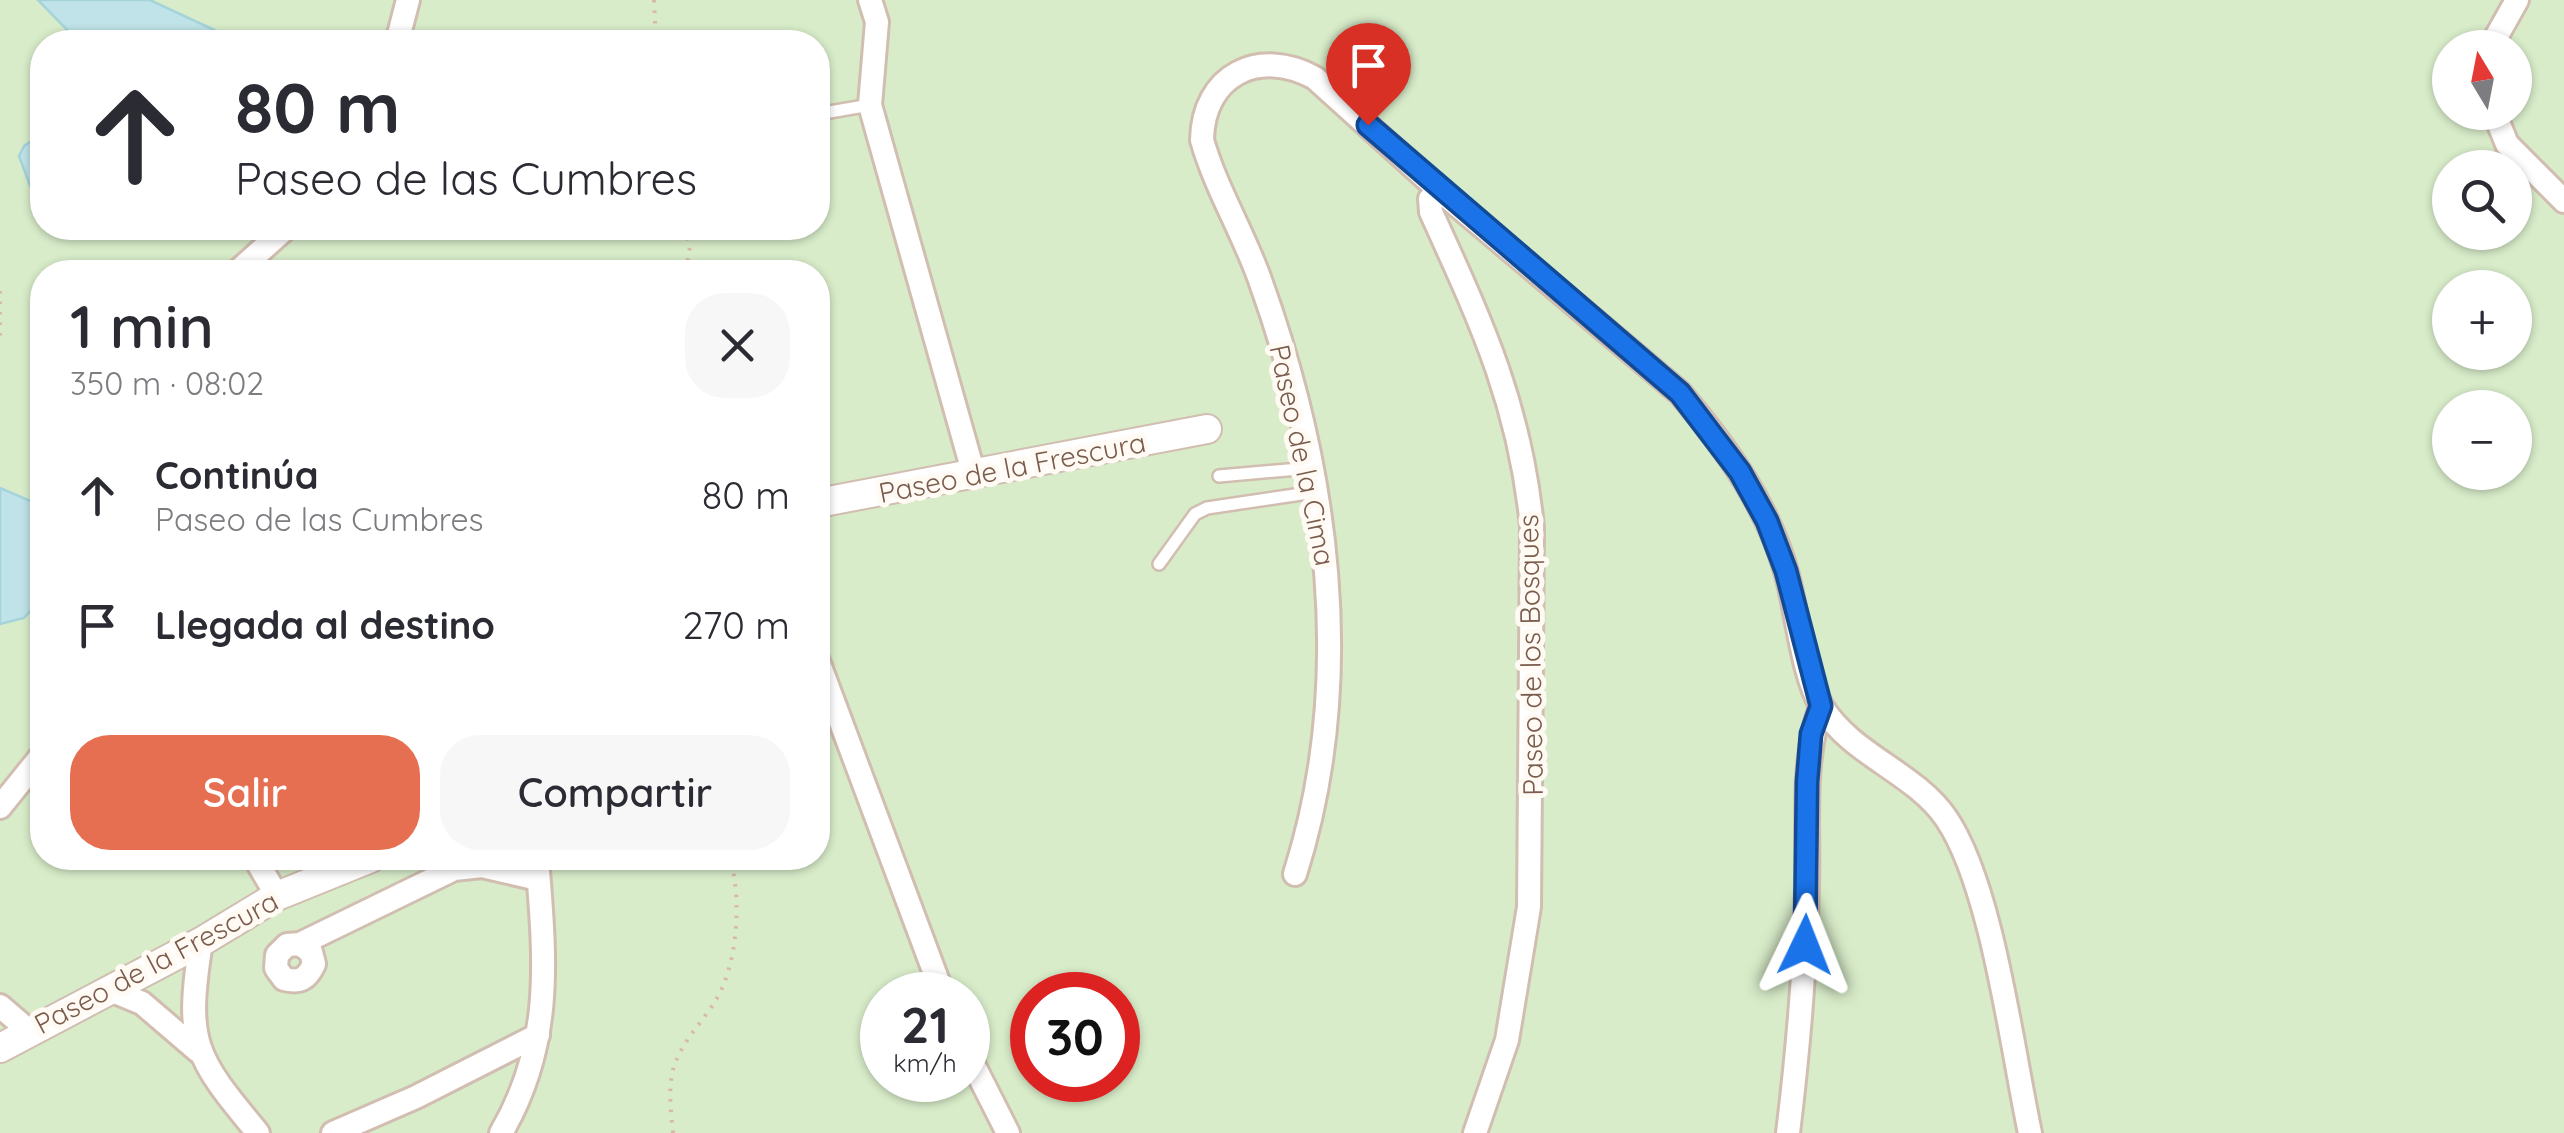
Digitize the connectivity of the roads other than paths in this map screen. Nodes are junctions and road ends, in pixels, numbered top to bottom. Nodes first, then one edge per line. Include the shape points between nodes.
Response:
1 (408, 0) edge
2 (870, 0) edge
3 (2516, 0) edge
4 (400, 30) edge
5 (2500, 30) edge
6 (870, 105) junction
7 (830, 112) edge
8 (2501, 130) edge
9 (1439, 190) junction
10 (2564, 201) edge
11 (272, 240) edge
12 (250, 260) edge
13 (1207, 429) dead end
14 (1310, 468) junction
15 (974, 475) junction
16 (1219, 476) dead end
17 (1315, 492) junction
18 (830, 502) edge
19 (1158, 564) dead end
20 (830, 693) edge
21 (1821, 706) junction
22 (30, 769) edge
23 (0, 808) edge
24 (262, 870) edge
25 (341, 870) edge
26 (452, 870) edge
27 (538, 870) edge
28 (1294, 874) dead end
29 (276, 896) junction
30 (200, 942) junction
31 (300, 944) dead end
32 (935, 972) edge
33 (108, 990) junction
34 (0, 1006) edge
35 (28, 1030) junction
36 (538, 1034) junction
37 (0, 1048) edge
38 (198, 1051) junction
39 (990, 1097) edge
40 (258, 1133) edge
41 (333, 1133) edge
42 (501, 1133) edge
43 (1008, 1133) edge
44 (1475, 1133) edge
45 (1788, 1133) edge
46 (2030, 1133) edge

1 - 4 street
2 - 6 street via 877,22
3 - 5 street
6 - 7 lane
6 - 15 street
8 - 10 street via 2507,144
9 - 14 street, Paseo de la Cima via 1315,78 1293,66 1249,68 1217,90 1202,120 1202,140 1291,374
9 - 21 street via 1680,393 1710,428 1767,521
9 - 44 street, Paseo de los Bosques via 1430,200 1431,212 1496,356 1527,478 1532,527 1529,908 1507,1040
11 - 12 street
13 - 15 street, Paseo de la Frescura
14 - 16 lane
14 - 17 street, Paseo de la Cima
15 - 18 street, Paseo de la Frescura
17 - 19 lane via 1207,508 1195,514
17 - 28 street, Paseo de la Cima via 1328,579 1327,716 1319,786
20 - 32 street
21 - 45 street via 1807,782 1803,1006
21 - 46 street via 1868,753 1930,798 1966,855
22 - 23 street
24 - 29 street
25 - 29 street, Paseo de la Frescura
26 - 31 street
27 - 36 street via 545,1000
29 - 30 street, Paseo de la Frescura
30 - 33 street, Paseo de la Frescura
30 - 38 street via 193,990
33 - 35 street, Paseo de la Frescura
33 - 38 street via 142,1004
34 - 35 street
35 - 37 street, Paseo de la Frescura
36 - 41 street
36 - 42 street via 534,1062
38 - 40 street
39 - 43 street

